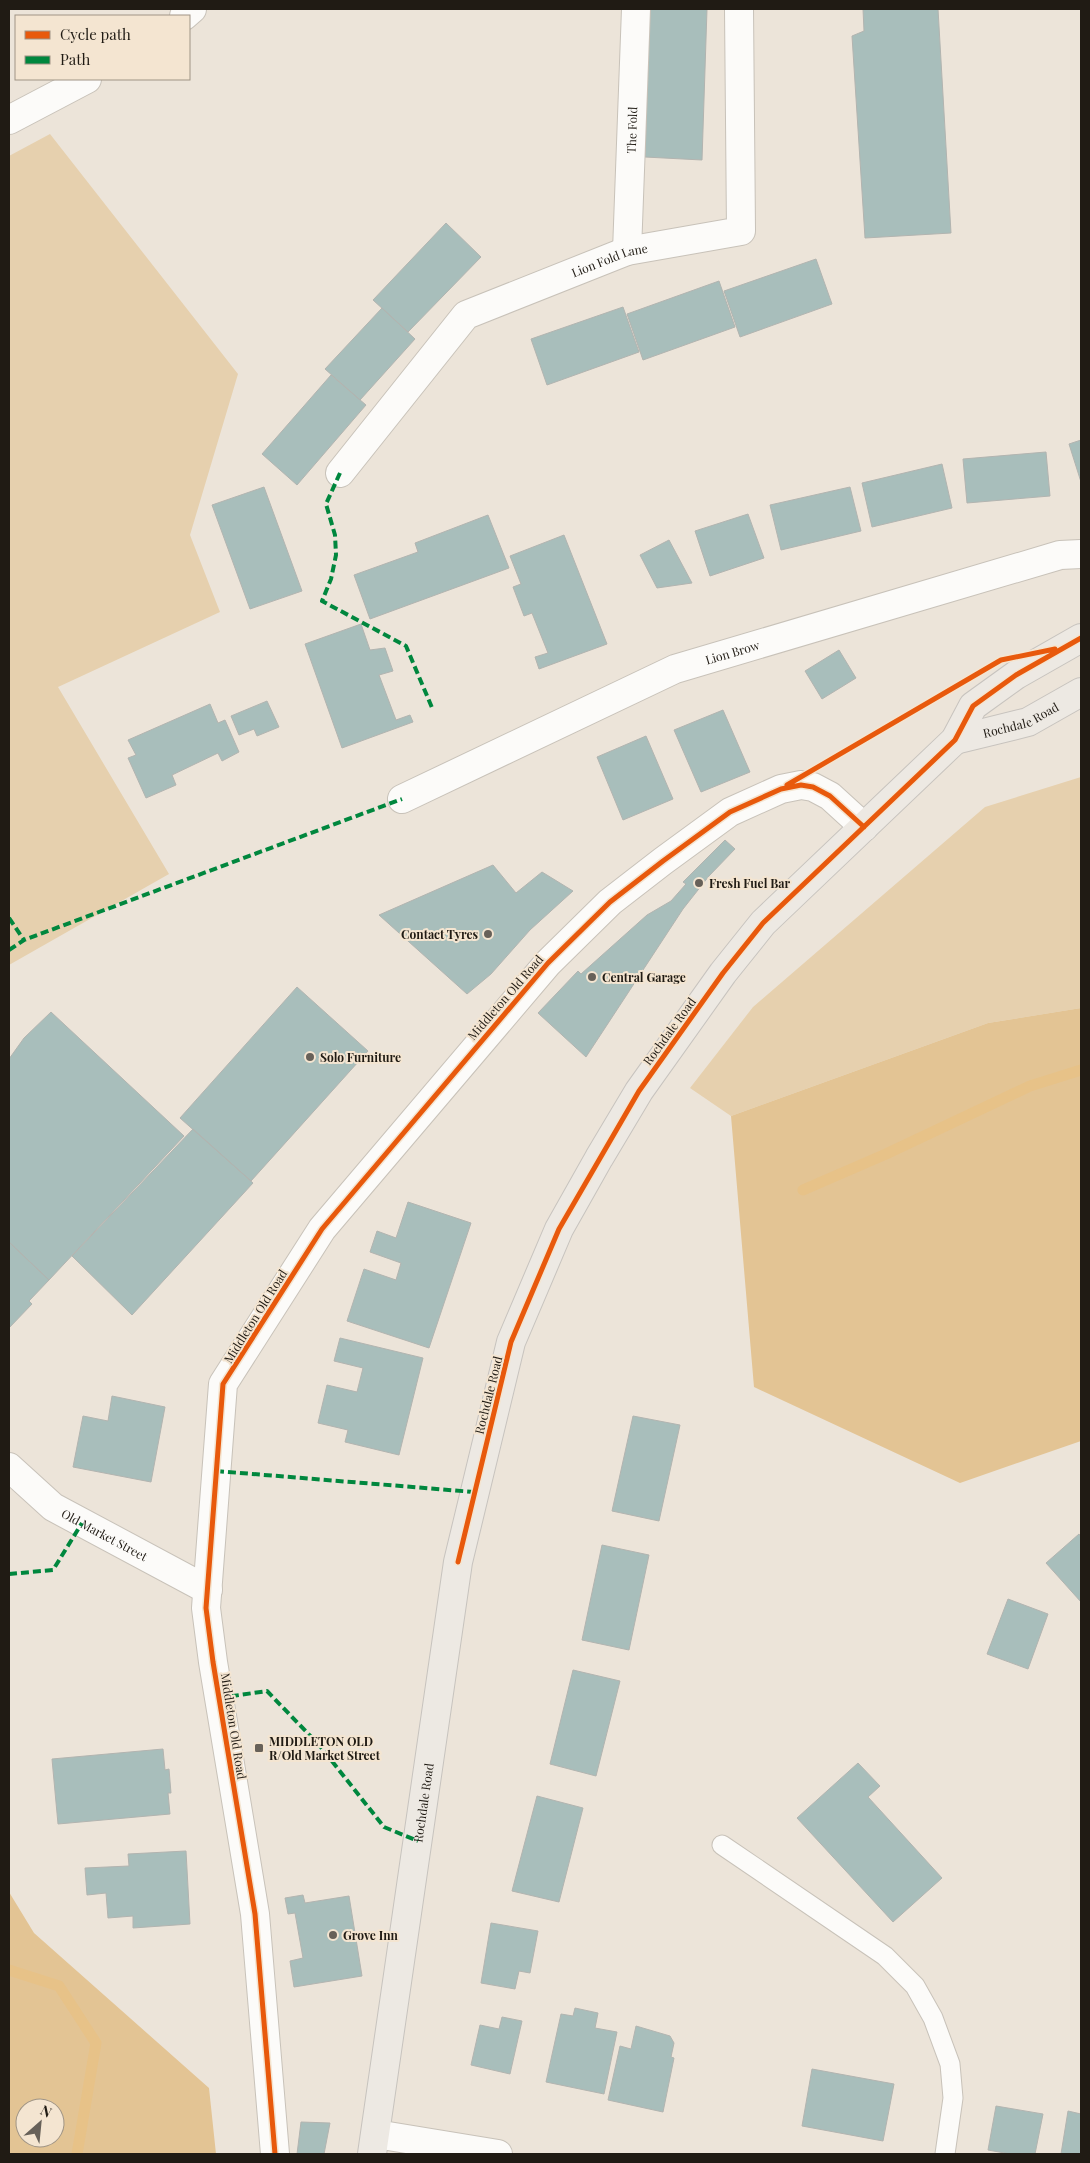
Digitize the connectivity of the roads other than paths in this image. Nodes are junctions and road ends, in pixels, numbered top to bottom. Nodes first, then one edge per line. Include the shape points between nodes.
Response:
1 (636, 9) edge
2 (739, 9) edge
3 (85, 80) edge
4 (9, 120) edge
5 (627, 251) junction
6 (340, 473) dead end
7 (1081, 554) edge
8 (1081, 638) edge
9 (1081, 692) edge
10 (955, 740) junction
11 (402, 799) dead end
12 (864, 827) junction
13 (9, 1467) edge
14 (208, 1590) junction
15 (722, 1845) dead end
16 (374, 2144) edge
17 (274, 2154) edge
18 (498, 2154) edge
19 (945, 2154) edge

1 - 5 street, The Fold
2 - 5 street, Lion Fold Lane via 741,232
3 - 4 street
5 - 6 street, Lion Fold Lane via 466,315
7 - 11 street, Lion Brow via 1060,555 675,669
8 - 10 main road, Rochdale Road via 1016,675 973,706
9 - 10 main road, Rochdale Road via 1028,722
10 - 12 main road, Rochdale Road
12 - 14 street, Middleton Old Road via 830,796 813,787 801,785 781,789 730,812 663,861 610,902 548,963 322,1229 223,1384
12 - 16 main road, Rochdale Road via 763,923 723,972 639,1091 559,1229 511,1342 458,1562
13 - 14 street, Old Market Street via 53,1507
14 - 17 street, Middleton Old Road via 206,1608 213,1662 255,1914
15 - 19 lane via 885,1956 915,1986 933,2018 950,2064 953,2098
16 - 18 street

